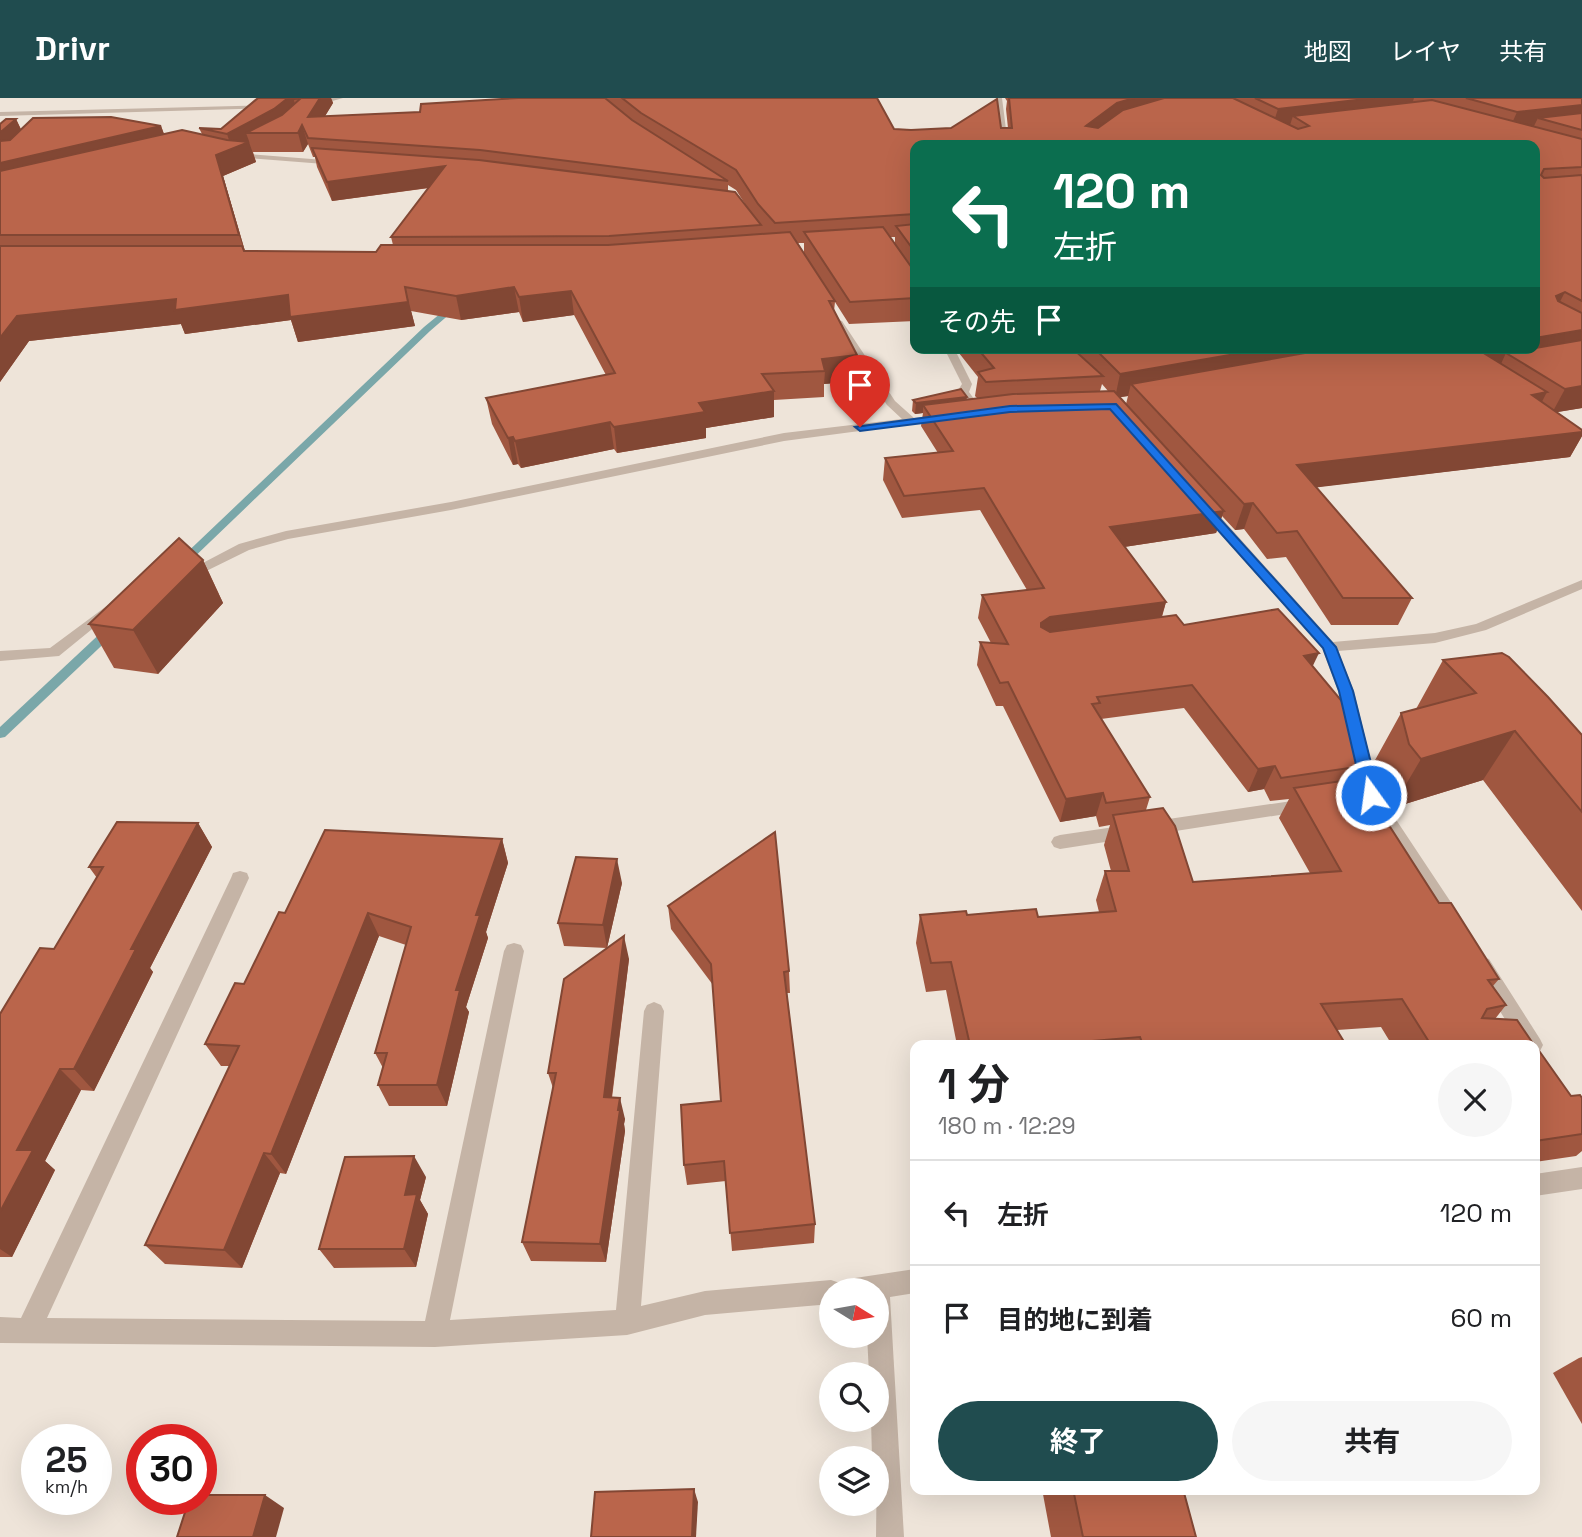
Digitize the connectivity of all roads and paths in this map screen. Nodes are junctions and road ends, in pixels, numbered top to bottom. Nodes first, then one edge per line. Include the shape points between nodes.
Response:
1 (340, 98) edge
2 (999, 98) edge
3 (284, 106) edge
4 (300, 108) edge
5 (0, 114) edge
6 (1003, 140) edge
7 (254, 146) edge
8 (222, 154) edge
9 (234, 156) junction
10 (354, 164) edge
11 (830, 309) edge
12 (952, 354) edge
13 (911, 421) junction
14 (1187, 489) edge
15 (175, 575) edge
16 (1582, 584) edge
17 (120, 598) edge
18 (1329, 647) junction
19 (0, 656) edge
20 (1317, 803) edge
21 (1060, 842) dead end
22 (240, 878) dead end
23 (514, 951) dead end
24 (654, 1011) dead end
25 (1530, 1040) edge
26 (1582, 1178) edge
27 (1540, 1184) edge
28 (910, 1282) edge
29 (889, 1285) edge
30 (819, 1293) edge
31 (627, 1322) junction
32 (29, 1329) junction
33 (0, 1330) edge
34 (435, 1334) junction
35 (872, 1348) edge
36 (890, 1537) edge

1 - 4 street
2 - 6 street
3 - 5 street
7 - 9 street
8 - 9 street
9 - 10 street
11 - 13 street via 891,403
12 - 13 street via 967,384 963,393 984,412
13 - 15 street via 784,437 451,506 274,537 244,547 192,575
14 - 18 street via 1293,614
16 - 18 street via 1481,627 1435,638
17 - 19 street via 54,653
18 - 25 street via 1346,691 1364,796
20 - 21 street
22 - 32 street
23 - 34 street
24 - 31 street
26 - 27 street
28 - 29 street
30 - 31 street via 705,1304
31 - 34 street
32 - 33 street
32 - 34 street
35 - 36 street

